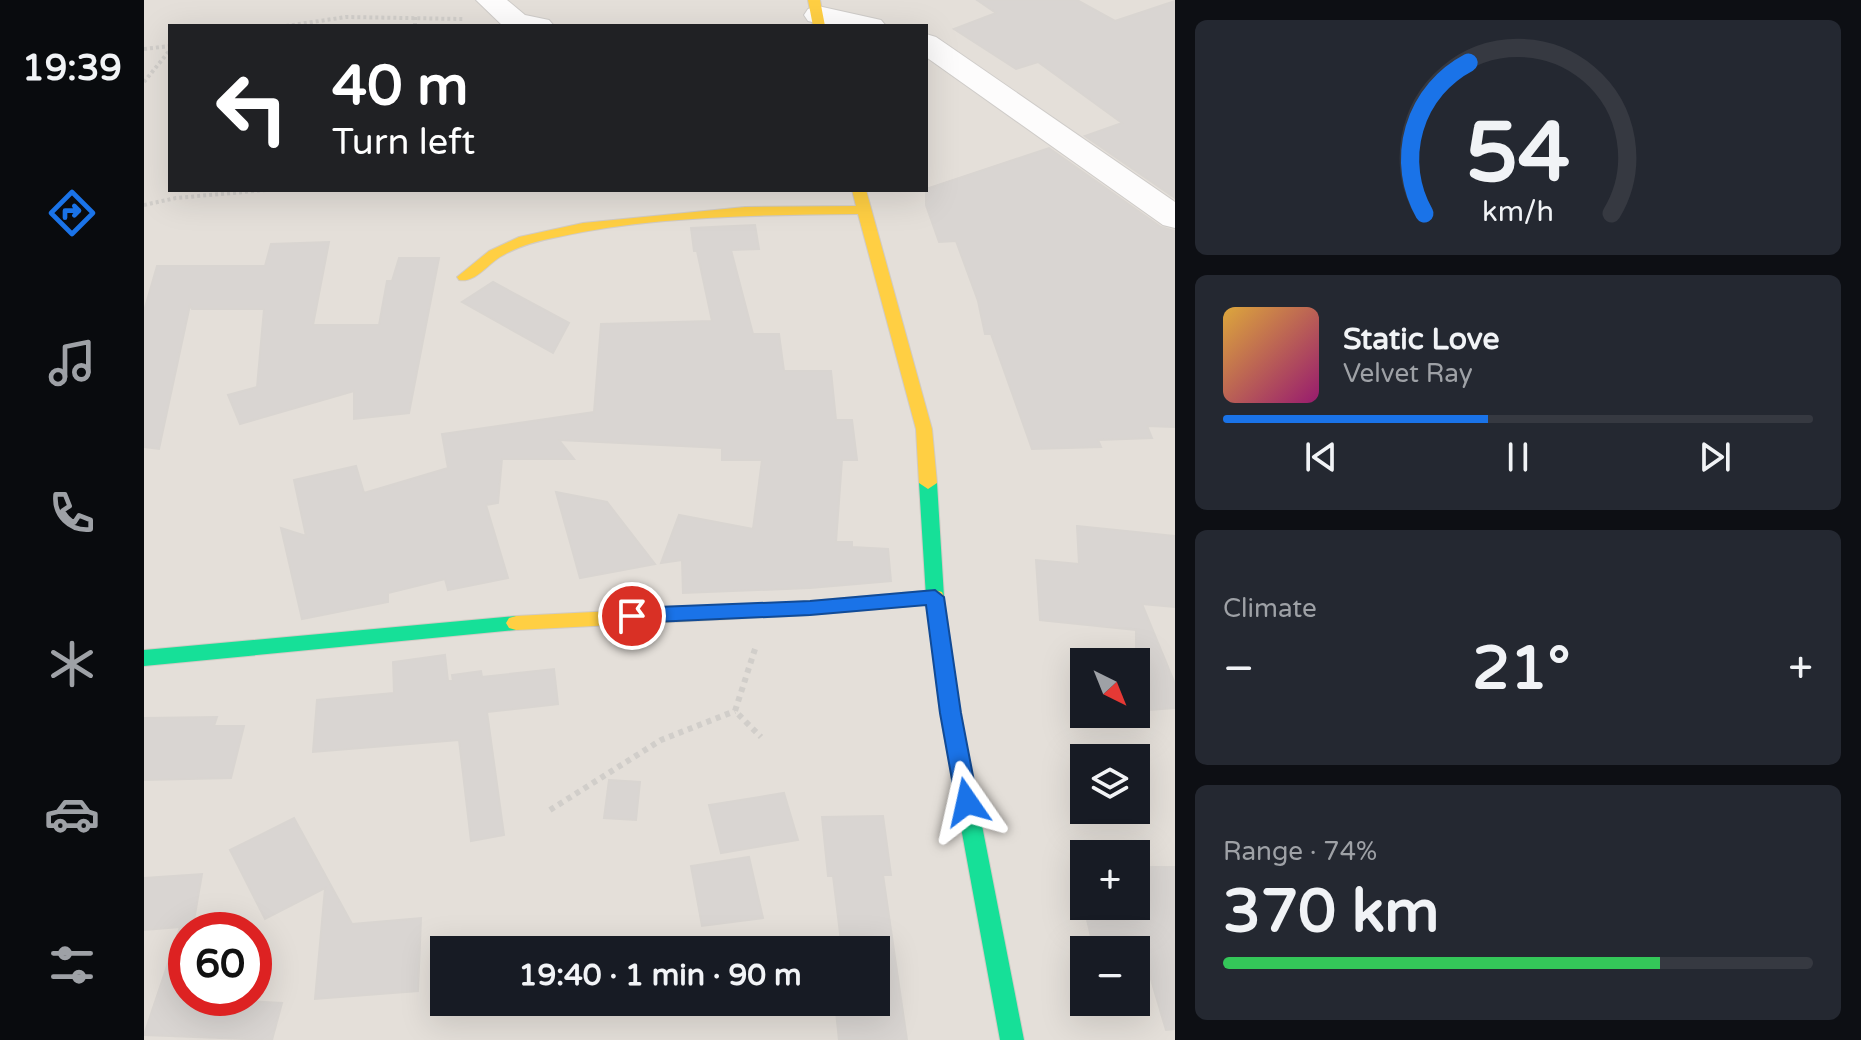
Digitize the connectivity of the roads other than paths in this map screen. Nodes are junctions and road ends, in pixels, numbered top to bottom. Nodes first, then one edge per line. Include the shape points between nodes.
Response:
1 (490, 0) edge
2 (817, 14) edge
3 (527, 24) edge
4 (862, 24) edge
5 (928, 44) edge
6 (860, 192) edge
7 (864, 210) junction
8 (1175, 218) edge
9 (464, 277) dead end
10 (935, 597) junction
11 (144, 658) edge
12 (1012, 1040) edge

1 - 3 street
2 - 4 street
5 - 8 street
6 - 7 street
7 - 9 street via 745,211 583,227 524,240
7 - 10 street via 924,429
10 - 11 street via 573,618
10 - 12 street via 950,713

